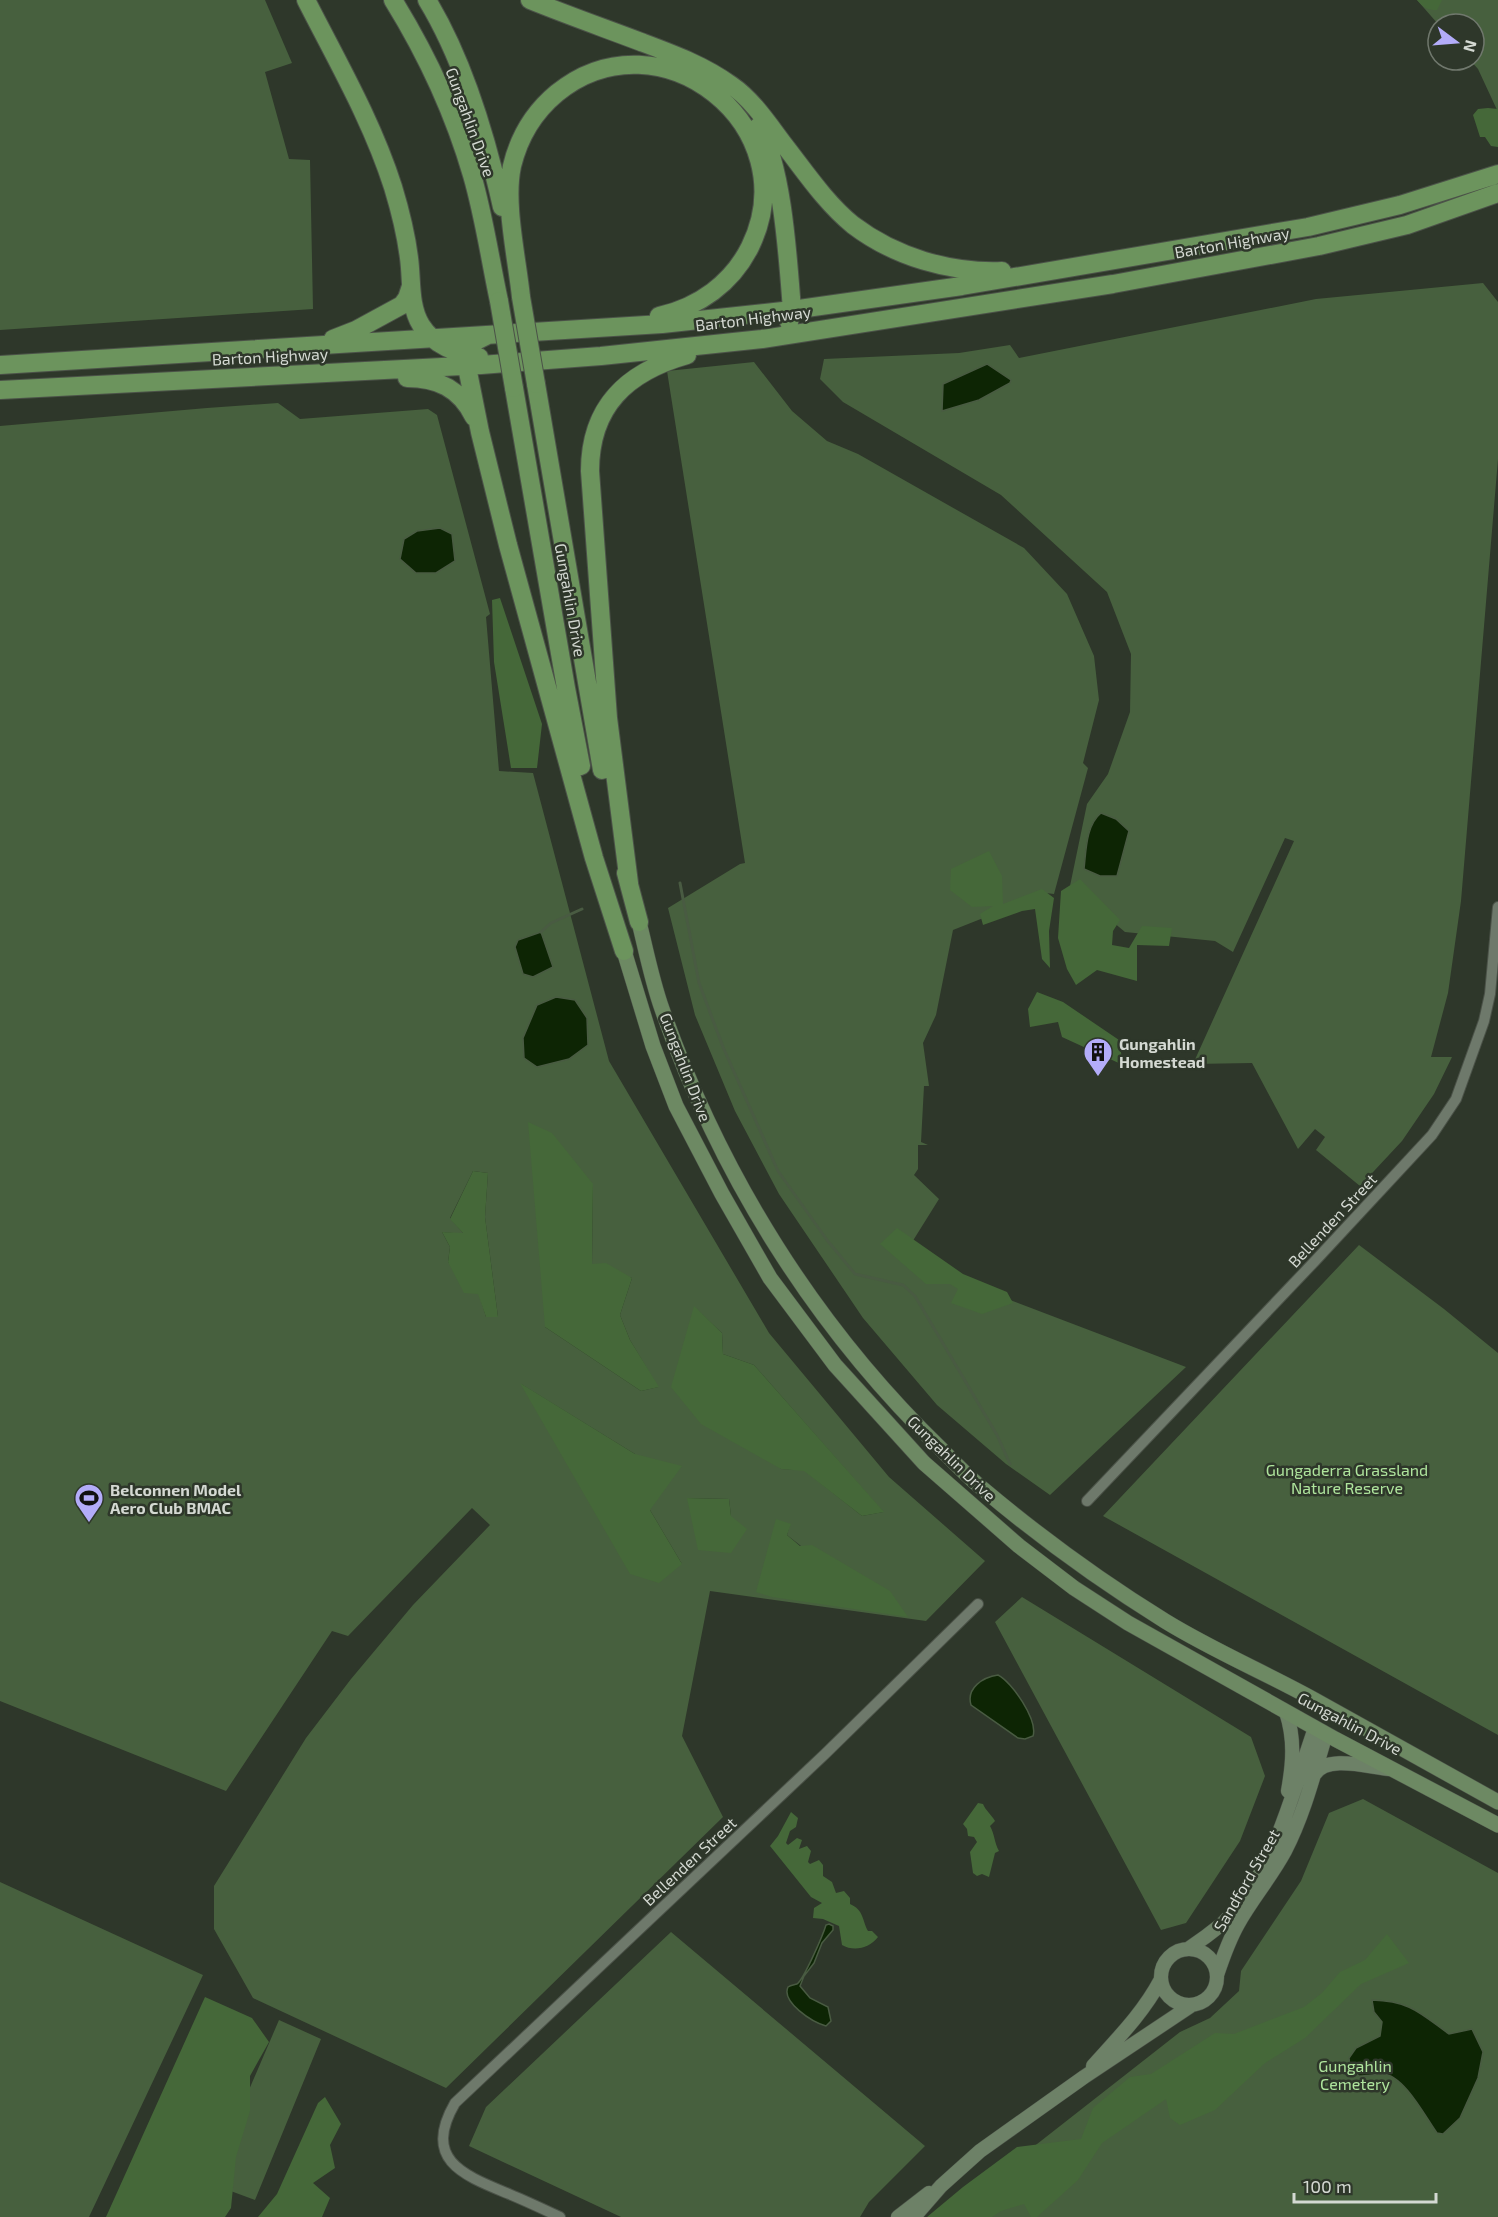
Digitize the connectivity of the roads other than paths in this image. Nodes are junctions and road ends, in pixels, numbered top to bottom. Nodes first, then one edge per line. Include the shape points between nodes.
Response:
1 (306, 0) edge
2 (393, 0) edge
3 (427, 0) edge
4 (531, 0) edge
5 (718, 75) junction
6 (1496, 185) edge
7 (1176, 250) junction
8 (411, 276) junction
9 (521, 297) junction
10 (792, 310) junction
11 (542, 332) junction
12 (488, 335) junction
13 (770, 337) junction
14 (434, 339) junction
15 (732, 341) junction
16 (318, 345) junction
17 (467, 360) junction
18 (0, 365) edge
19 (96, 386) junction
20 (0, 390) edge
21 (480, 432) junction
22 (629, 883) junction
23 (1498, 907) edge
24 (639, 922) joint
25 (624, 951) junction
26 (1087, 1501) dead end
27 (978, 1604) dead end
28 (1329, 1709) junction
29 (1286, 1712) junction
30 (1320, 1731) junction
31 (1397, 1770) junction
32 (1314, 1776) junction
33 (1498, 1802) edge
34 (1498, 1825) edge
35 (1277, 1837) junction
36 (1188, 1949) junction
37 (1217, 1975) junction
38 (1160, 1981) junction
39 (1192, 2005) junction
40 (1084, 2077) junction
41 (941, 2186) junction
42 (560, 2217) edge
43 (898, 2217) edge
44 (914, 2217) edge

1 - 8 highway via 382,156 403,225
2 - 25 highway, Gungahlin Drive, bridge via 427,60 472,176 499,301 579,756
3 - 9 highway, Gungahlin Drive via 453,52 483,134
4 - 5 highway via 683,57
5 - 7 highway via 745,97 849,221 918,259 964,270 999,271
5 - 10 highway via 749,111 769,149 780,203
6 - 7 highway, Barton Highway via 1308,228
6 - 13 highway, Barton Highway via 1407,225 1319,246 1102,286
7 - 10 highway, Barton Highway
8 - 14 highway via 416,314
8 - 16 highway via 409,296 402,304
9 - 11 highway via 511,177 525,131 552,98 592,73 646,66 694,79 730,107 754,147 762,190 754,238 734,272 707,296 674,312 576,322
9 - 22 highway, Gungahlin Drive, bridge via 601,766
10 - 11 highway, Barton Highway
10 - 13 highway via 783,330
11 - 12 highway, Barton Highway
12 - 14 highway, Barton Highway
12 - 17 highway via 472,344
13 - 15 highway, Barton Highway
14 - 16 highway, Barton Highway
14 - 17 highway
15 - 17 highway, Barton Highway via 528,361
15 - 22 highway via 656,364 637,375 608,406 592,444 590,471 608,718
16 - 18 highway, Barton Highway
17 - 19 highway, Barton Highway
17 - 21 highway
19 - 20 highway, Barton Highway
19 - 21 highway via 428,379 444,384 462,397
21 - 25 highway via 594,858
22 - 24 highway, Gungahlin Drive
23 - 26 street, Bellenden Street via 1484,1021 1456,1099 1432,1135
24 - 28 main road, Gungahlin Drive via 660,1005 684,1068 738,1181 782,1257 831,1325 905,1414 981,1488 1058,1549 1164,1620
25 - 29 main road, Gungahlin Drive via 653,1046 689,1132 770,1278 835,1365 924,1463 1018,1546 1128,1623
27 - 42 street, Bellenden Street via 825,1754 458,2099 446,2117 442,2139 455,2167 474,2180
28 - 30 main road
28 - 33 main road, Gungahlin Drive
29 - 30 main road, Gungahlin Drive
29 - 35 main road via 1293,1759
30 - 31 main road, Gungahlin Drive
30 - 32 main road, Sandford Street
30 - 35 main road, Sandford Street
31 - 32 main road via 1336,1763 1321,1767
31 - 34 main road, Gungahlin Drive
32 - 37 main road, Sandford Street via 1289,1841 1239,1922
35 - 36 main road, Sandford Street via 1238,1905 1221,1924
36 - 37 main road via 1208,1956
36 - 38 main road via 1168,1957
37 - 39 main road via 1210,1996
38 - 39 main road via 1171,2000
38 - 40 main road via 1132,2023
39 - 40 main road
40 - 41 main road via 981,2151
41 - 43 main road
41 - 44 main road

